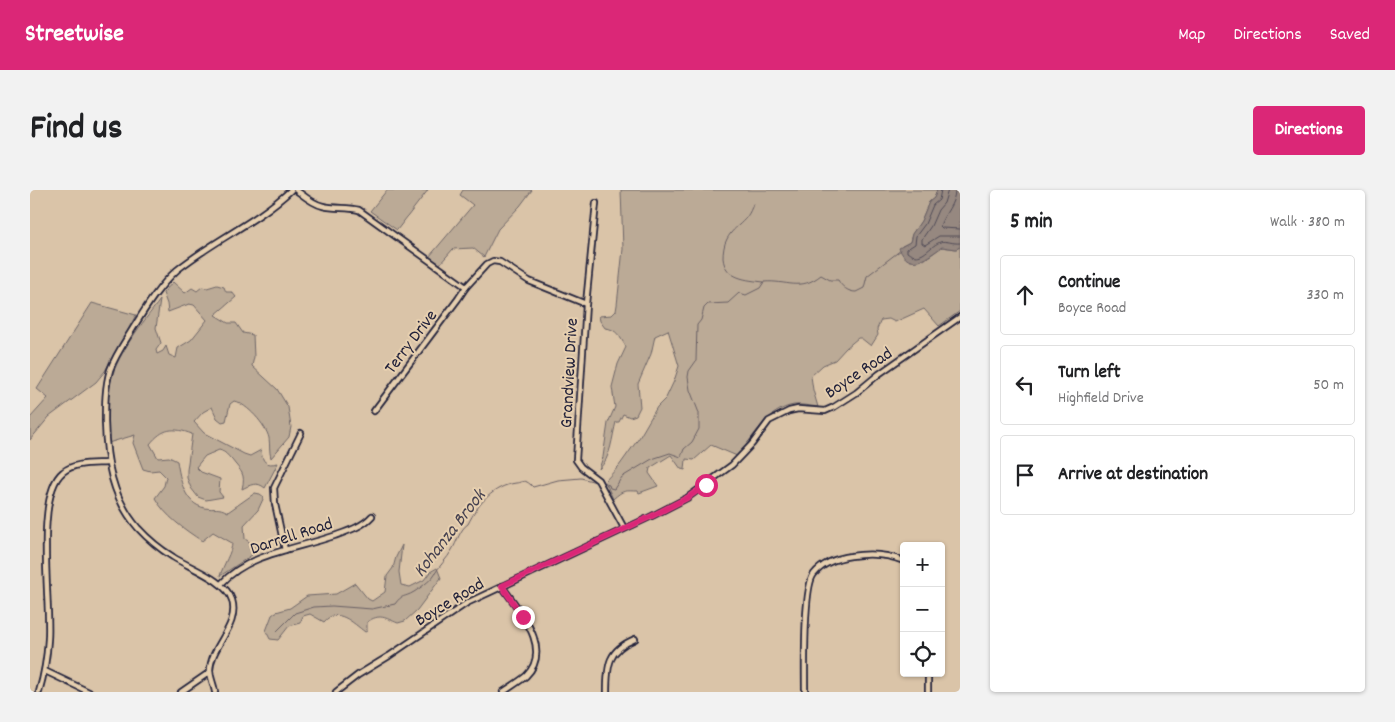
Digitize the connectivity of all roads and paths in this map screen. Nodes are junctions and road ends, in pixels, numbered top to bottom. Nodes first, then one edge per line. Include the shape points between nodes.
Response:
1 (291, 190) edge
2 (296, 190) edge
3 (596, 203) dead end
4 (466, 287) junction
5 (586, 304) junction
6 (960, 317) edge
7 (374, 411) dead end
8 (301, 433) dead end
9 (107, 462) junction
10 (372, 516) dead end
11 (624, 528) junction
12 (285, 550) junction
13 (900, 559) edge
14 (221, 584) junction
15 (502, 586) junction
16 (635, 639) dead end
17 (45, 671) junction
18 (210, 672) junction
19 (928, 677) edge
20 (39, 692) edge
21 (89, 692) edge
22 (181, 692) edge
23 (216, 692) edge
24 (336, 692) edge
25 (503, 692) edge
26 (608, 692) edge
27 (804, 692) edge
28 (928, 692) edge

1 - 9 street via 176,271 151,301 116,356 107,381
2 - 4 street via 326,207 359,210
3 - 5 street, Grandview Drive
4 - 5 street, Terry Drive via 493,261 500,262 529,281
4 - 7 street, Terry Drive
5 - 11 street, Grandview Drive via 576,460 598,480
6 - 11 street, Boyce Road via 834,407 825,411 798,409 769,421 742,456 722,473 687,498
8 - 12 street via 274,488
9 - 14 street via 121,501 138,527 164,551
9 - 17 street via 79,465 62,472 49,500 45,529 49,612
10 - 12 street, Darrell Road via 366,523 349,530
11 - 15 street, Boyce Road
12 - 14 street, Darrell Road via 240,567
13 - 27 street via 882,555 842,557 813,574 807,594
14 - 18 street via 232,598 233,615 213,656
15 - 24 street, Boyce Road via 467,603
15 - 25 street via 536,642 536,660 525,677
16 - 26 street via 614,652 608,670
17 - 20 street
17 - 21 street
18 - 22 street
18 - 23 street
19 - 28 street

